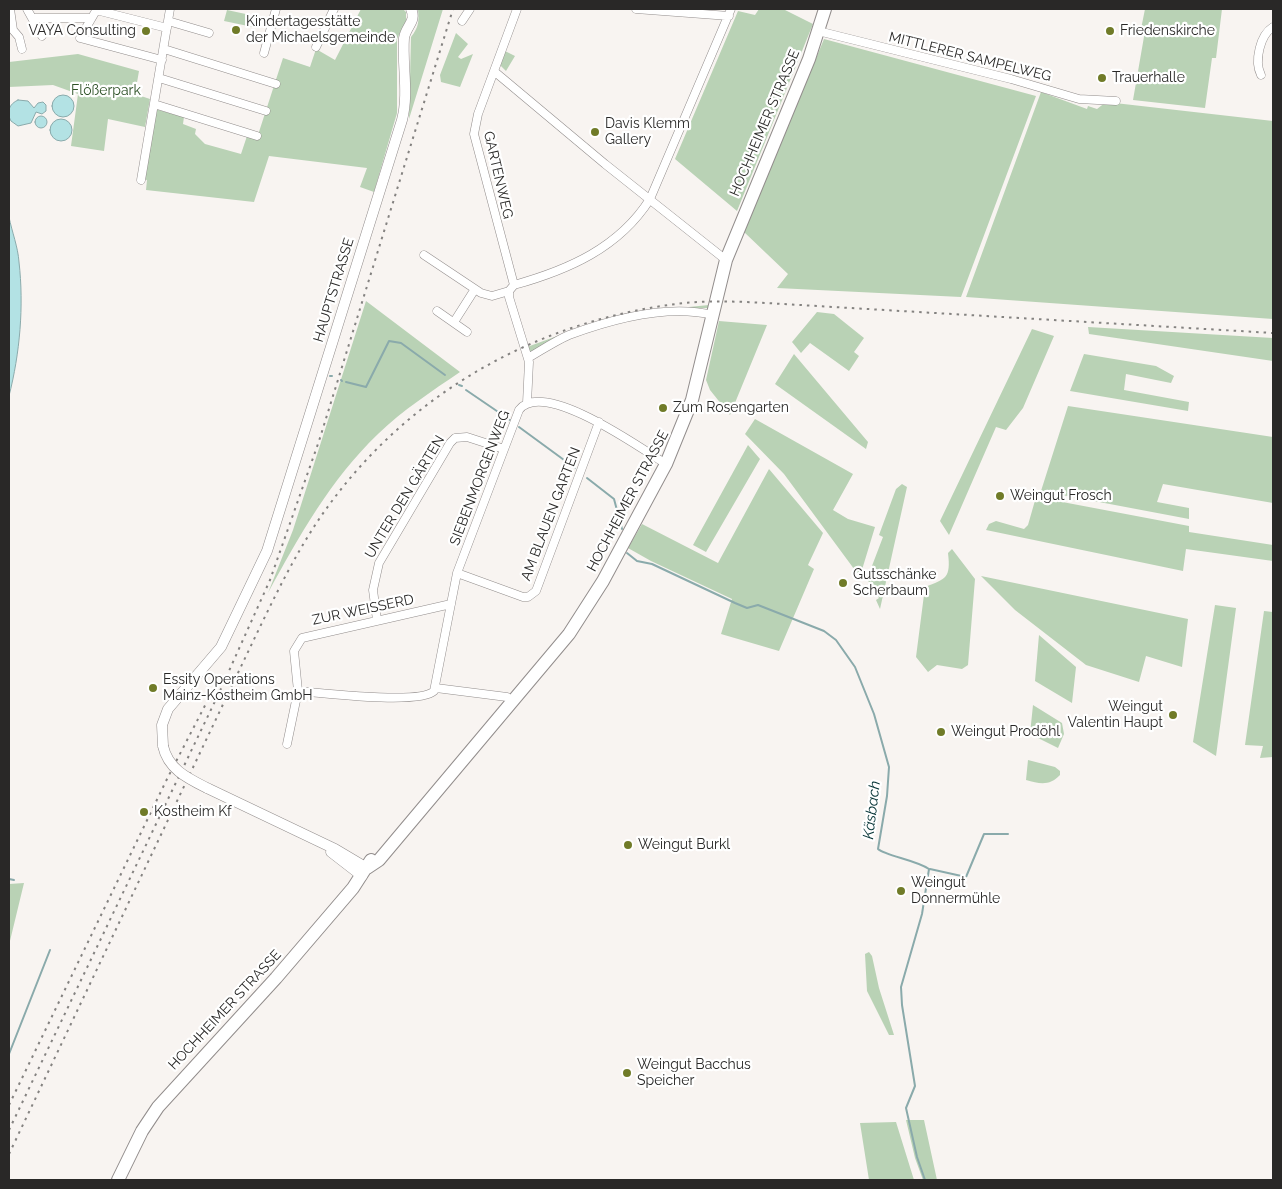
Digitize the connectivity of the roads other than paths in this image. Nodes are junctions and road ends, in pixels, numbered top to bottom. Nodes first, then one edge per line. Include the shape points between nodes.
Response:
1 (27, 9) edge
2 (170, 9) edge
3 (276, 9) edge
4 (334, 9) edge
5 (412, 9) edge
6 (470, 9) edge
7 (517, 9) edge
8 (636, 9) edge
9 (825, 9) edge
10 (10, 10) edge
11 (96, 10) edge
12 (730, 12) edge
13 (32, 18) junction
14 (91, 18) junction
15 (462, 21) dead end
16 (168, 24) junction
17 (1273, 27) edge
18 (818, 31) junction
19 (209, 32) dead end
20 (42, 36) dead end
21 (316, 47) dead end
22 (22, 49) dead end
23 (164, 49) junction
24 (264, 53) dead end
25 (162, 60) junction
26 (494, 72) junction
27 (1260, 75) dead end
28 (159, 78) junction
29 (276, 84) dead end
30 (1116, 101) dead end
31 (154, 104) junction
32 (266, 111) dead end
33 (257, 136) dead end
34 (141, 180) dead end
35 (650, 200) junction
36 (424, 255) dead end
37 (726, 260) junction
38 (512, 288) junction
39 (475, 289) junction
40 (437, 311) dead end
41 (713, 315) junction
42 (454, 322) junction
43 (468, 332) dead end
44 (528, 358) junction
45 (526, 403) junction
46 (599, 422) junction
47 (504, 449) junction
48 (666, 464) junction
49 (457, 573) junction
50 (451, 604) junction
51 (377, 620) junction
52 (436, 688) junction
53 (298, 691) junction
54 (507, 697) dead end
55 (287, 744) dead end
56 (364, 872) junction
57 (118, 1180) edge

1 - 13 street
2 - 16 street
3 - 24 street
4 - 21 street
5 - 56 street, HAUPTSTRASSE, bridge via 413,20 404,37 402,120 273,533 256,577 221,647 168,710 162,725 163,746 177,771 206,788 322,842
6 - 15 street
7 - 26 street, GARTENWEG
8 - 12 street
9 - 18 main road, HOCHHEIMER STRASSE
10 - 22 street via 13,30
11 - 14 street
11 - 16 street
12 - 35 street
13 - 14 street
13 - 20 street
14 - 25 street via 80,38
16 - 19 street
16 - 23 street
17 - 27 street via 1262,39
18 - 30 street, MITTLERER SAMPELWEG via 1079,99
18 - 37 main road, HOCHHEIMER STRASSE
23 - 25 street
23 - 29 street
25 - 28 street
26 - 35 street
26 - 38 street, GARTENWEG via 474,134
28 - 31 street
28 - 32 street
31 - 33 street
31 - 34 street
35 - 37 street
35 - 38 street via 625,231 604,248
36 - 39 street
37 - 41 main road, HOCHHEIMER STRASSE
38 - 39 street via 492,296
38 - 44 street, GARTENWEG via 509,297
39 - 42 street
40 - 42 street
41 - 44 street via 697,311 671,312 599,326 567,336
41 - 48 main road, HOCHHEIMER STRASSE via 692,400
42 - 43 street
44 - 45 street, GARTENWEG
45 - 46 street, SIEBENMORGENWEG via 536,401 558,406
45 - 47 street, SIEBENMORGENWEG via 519,410
46 - 48 street, SIEBENMORGENWEG
46 - 49 street, AM BLAUEN GARTEN via 536,591 523,597
47 - 49 street, SIEBENMORGENWEG
47 - 51 street, UNTER DEN GÄRTEN via 467,437 455,438 450,443 379,562 373,590
48 - 56 main road, HOCHHEIMER STRASSE via 577,623 380,860
49 - 50 street, SIEBENMORGENWEG
50 - 51 street, ZUR WEISSERD
50 - 52 street, SIEBENMORGENWEG
51 - 53 street, ZUR WEISSERD via 302,638 294,656
52 - 53 street via 428,696 413,698
52 - 54 street
53 - 55 street, ZUR WEISSERD
56 - 57 main road, HOCHHEIMER STRASSE via 276,978 158,1107

